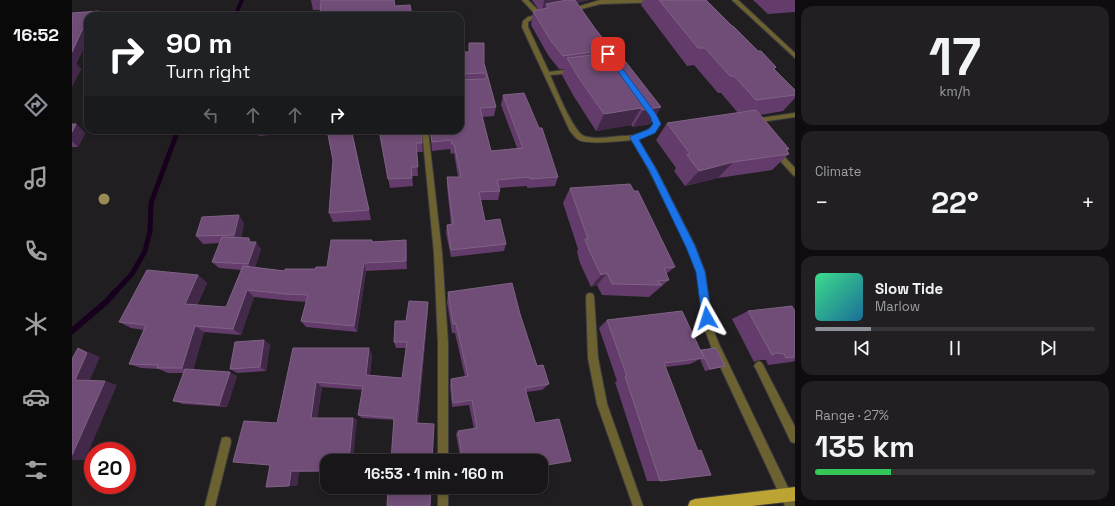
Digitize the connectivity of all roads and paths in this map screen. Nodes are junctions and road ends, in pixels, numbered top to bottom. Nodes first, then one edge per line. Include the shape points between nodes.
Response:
1 (525, 0) edge
2 (664, 0) edge
3 (735, 0) edge
4 (599, 1) edge
5 (575, 9) junction
6 (561, 12) edge
7 (547, 14) edge
8 (580, 15) edge
9 (540, 16) junction
10 (795, 56) edge
11 (578, 70) edge
12 (547, 74) junction
13 (644, 103) edge
14 (795, 115) edge
15 (745, 121) edge
16 (753, 121) junction
17 (660, 130) dead end
18 (652, 131) junction
19 (757, 131) edge
20 (425, 134) edge
21 (634, 138) junction
22 (771, 146) edge
23 (795, 173) edge
24 (590, 297) dead end
25 (758, 366) dead end
26 (795, 438) edge
27 (226, 442) dead end
28 (443, 454) edge
29 (443, 494) edge
30 (790, 498) edge
31 (210, 506) edge
32 (443, 506) edge
33 (638, 506) edge
34 (695, 506) edge

1 - 9 street
2 - 4 street
3 - 10 street
4 - 5 street
5 - 6 street
5 - 8 street
7 - 9 street
9 - 12 street via 530,18 525,22 525,27
11 - 12 street
12 - 21 street via 572,129 581,138
13 - 18 street via 657,124
14 - 16 street
15 - 16 street
16 - 19 street via 751,122
17 - 18 street
18 - 21 street
20 - 28 street via 438,253 443,343
21 - 30 street via 691,246 701,272 708,327 715,346
22 - 23 street
24 - 33 street via 593,358 602,404
25 - 26 street
27 - 31 street
29 - 32 street
30 - 34 main road

